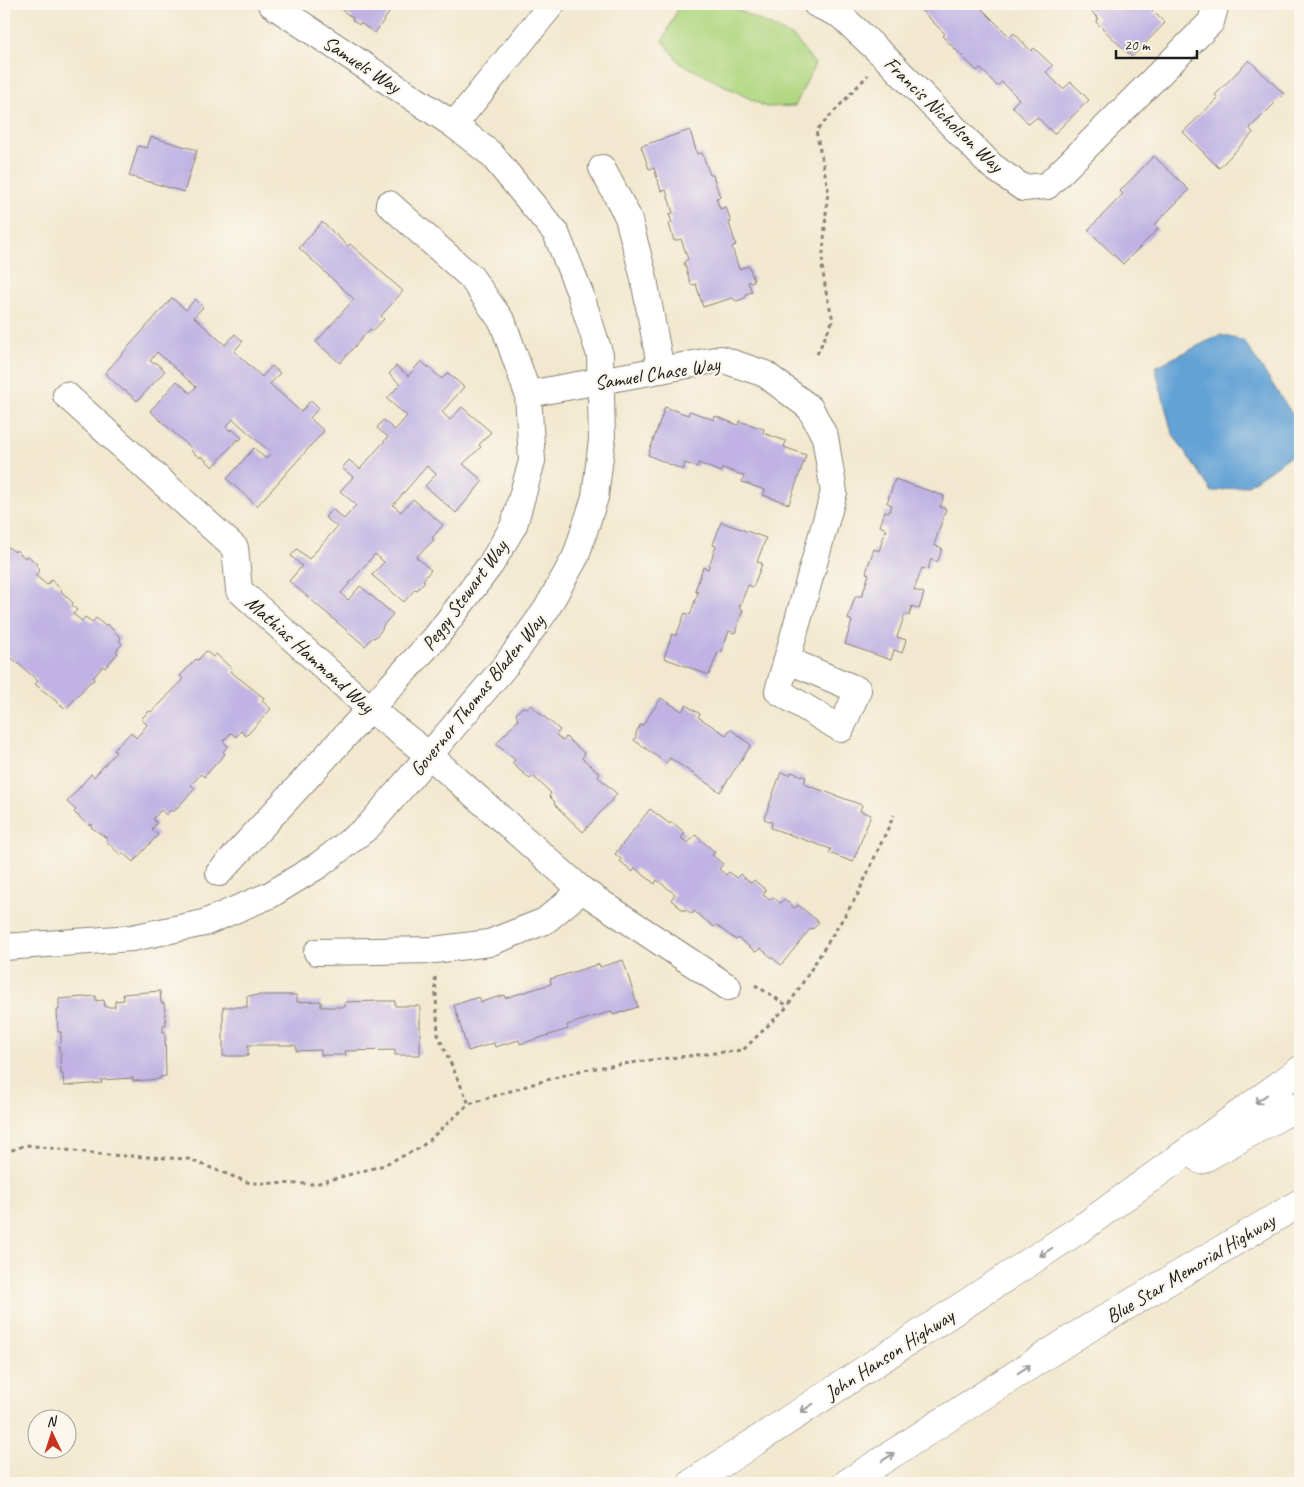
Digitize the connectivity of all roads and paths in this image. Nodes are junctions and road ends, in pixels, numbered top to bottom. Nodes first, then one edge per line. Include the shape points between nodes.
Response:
1 (270, 4) edge
2 (552, 4) edge
3 (816, 4) edge
4 (1216, 4) edge
5 (846, 10) edge
6 (885, 57) junction
7 (454, 125) junction
8 (602, 168) dead end
9 (389, 204) dead end
10 (817, 354) dead end
11 (661, 370) junction
12 (601, 381) junction
13 (528, 394) junction
14 (66, 395) dead end
15 (787, 660) dead end
16 (370, 710) junction
17 (429, 755) junction
18 (894, 815) dead end
19 (219, 873) dead end
20 (582, 890) junction
21 (4, 947) edge
22 (434, 950) junction
23 (317, 952) dead end
24 (728, 987) joint
25 (788, 1006) junction
26 (1300, 1070) edge
27 (469, 1104) junction
28 (1300, 1105) edge
29 (4, 1153) edge
30 (1300, 1203) edge
31 (1300, 1220) edge
32 (1086, 1225) junction
33 (1079, 1334) junction
34 (692, 1483) edge
35 (847, 1483) edge

1 - 7 street, Samuels Way
2 - 7 street
3 - 5 street, Francis Nicholson Way
4 - 6 street, Francis Nicholson Way via 1211,22 1047,186 1023,188 992,166
5 - 6 street, Francis Nicholson Way
6 - 10 path via 816,131 828,188 822,266 833,320
7 - 12 street, Governor Thomas Bladen Way via 491,154 556,233 600,355
8 - 11 street via 628,217 644,274
9 - 13 street, Peggy Stewart Way via 471,278 503,323
11 - 12 street, Samuel Chase Way
11 - 15 street, Samuel Chase Way via 721,359 765,374 810,408 825,437 834,492
12 - 13 street, Samuel Chase Way
12 - 17 street, Governor Thomas Bladen Way via 602,440 595,496 576,556 546,610 512,658
13 - 16 street, Peggy Stewart Way via 532,461 514,525 491,564 435,638
14 - 16 street, Mathias Hammond Way via 235,548 239,590
16 - 17 street, Mathias Hammond Way
16 - 19 street, Peggy Stewart Way
17 - 20 street, Mathias Hammond Way
17 - 21 street, Governor Thomas Bladen Way via 368,827 320,865 270,895 204,923 132,938
18 - 25 path via 857,896
20 - 22 street via 545,921 489,943
20 - 24 street, Mathias Hammond Way
22 - 23 street
22 - 27 path via 438,1035
24 - 25 path via 743,978
25 - 27 path via 743,1050 583,1070
26 -> 32 highway
27 - 29 path via 420,1148 380,1166 315,1184 250,1183 188,1159 108,1155 26,1144
28 - 32 highway
30 - 33 highway, Blue Star Memorial Highway
31 - 33 highway
32 -> 34 highway, John Hanson Highway
35 -> 33 highway

